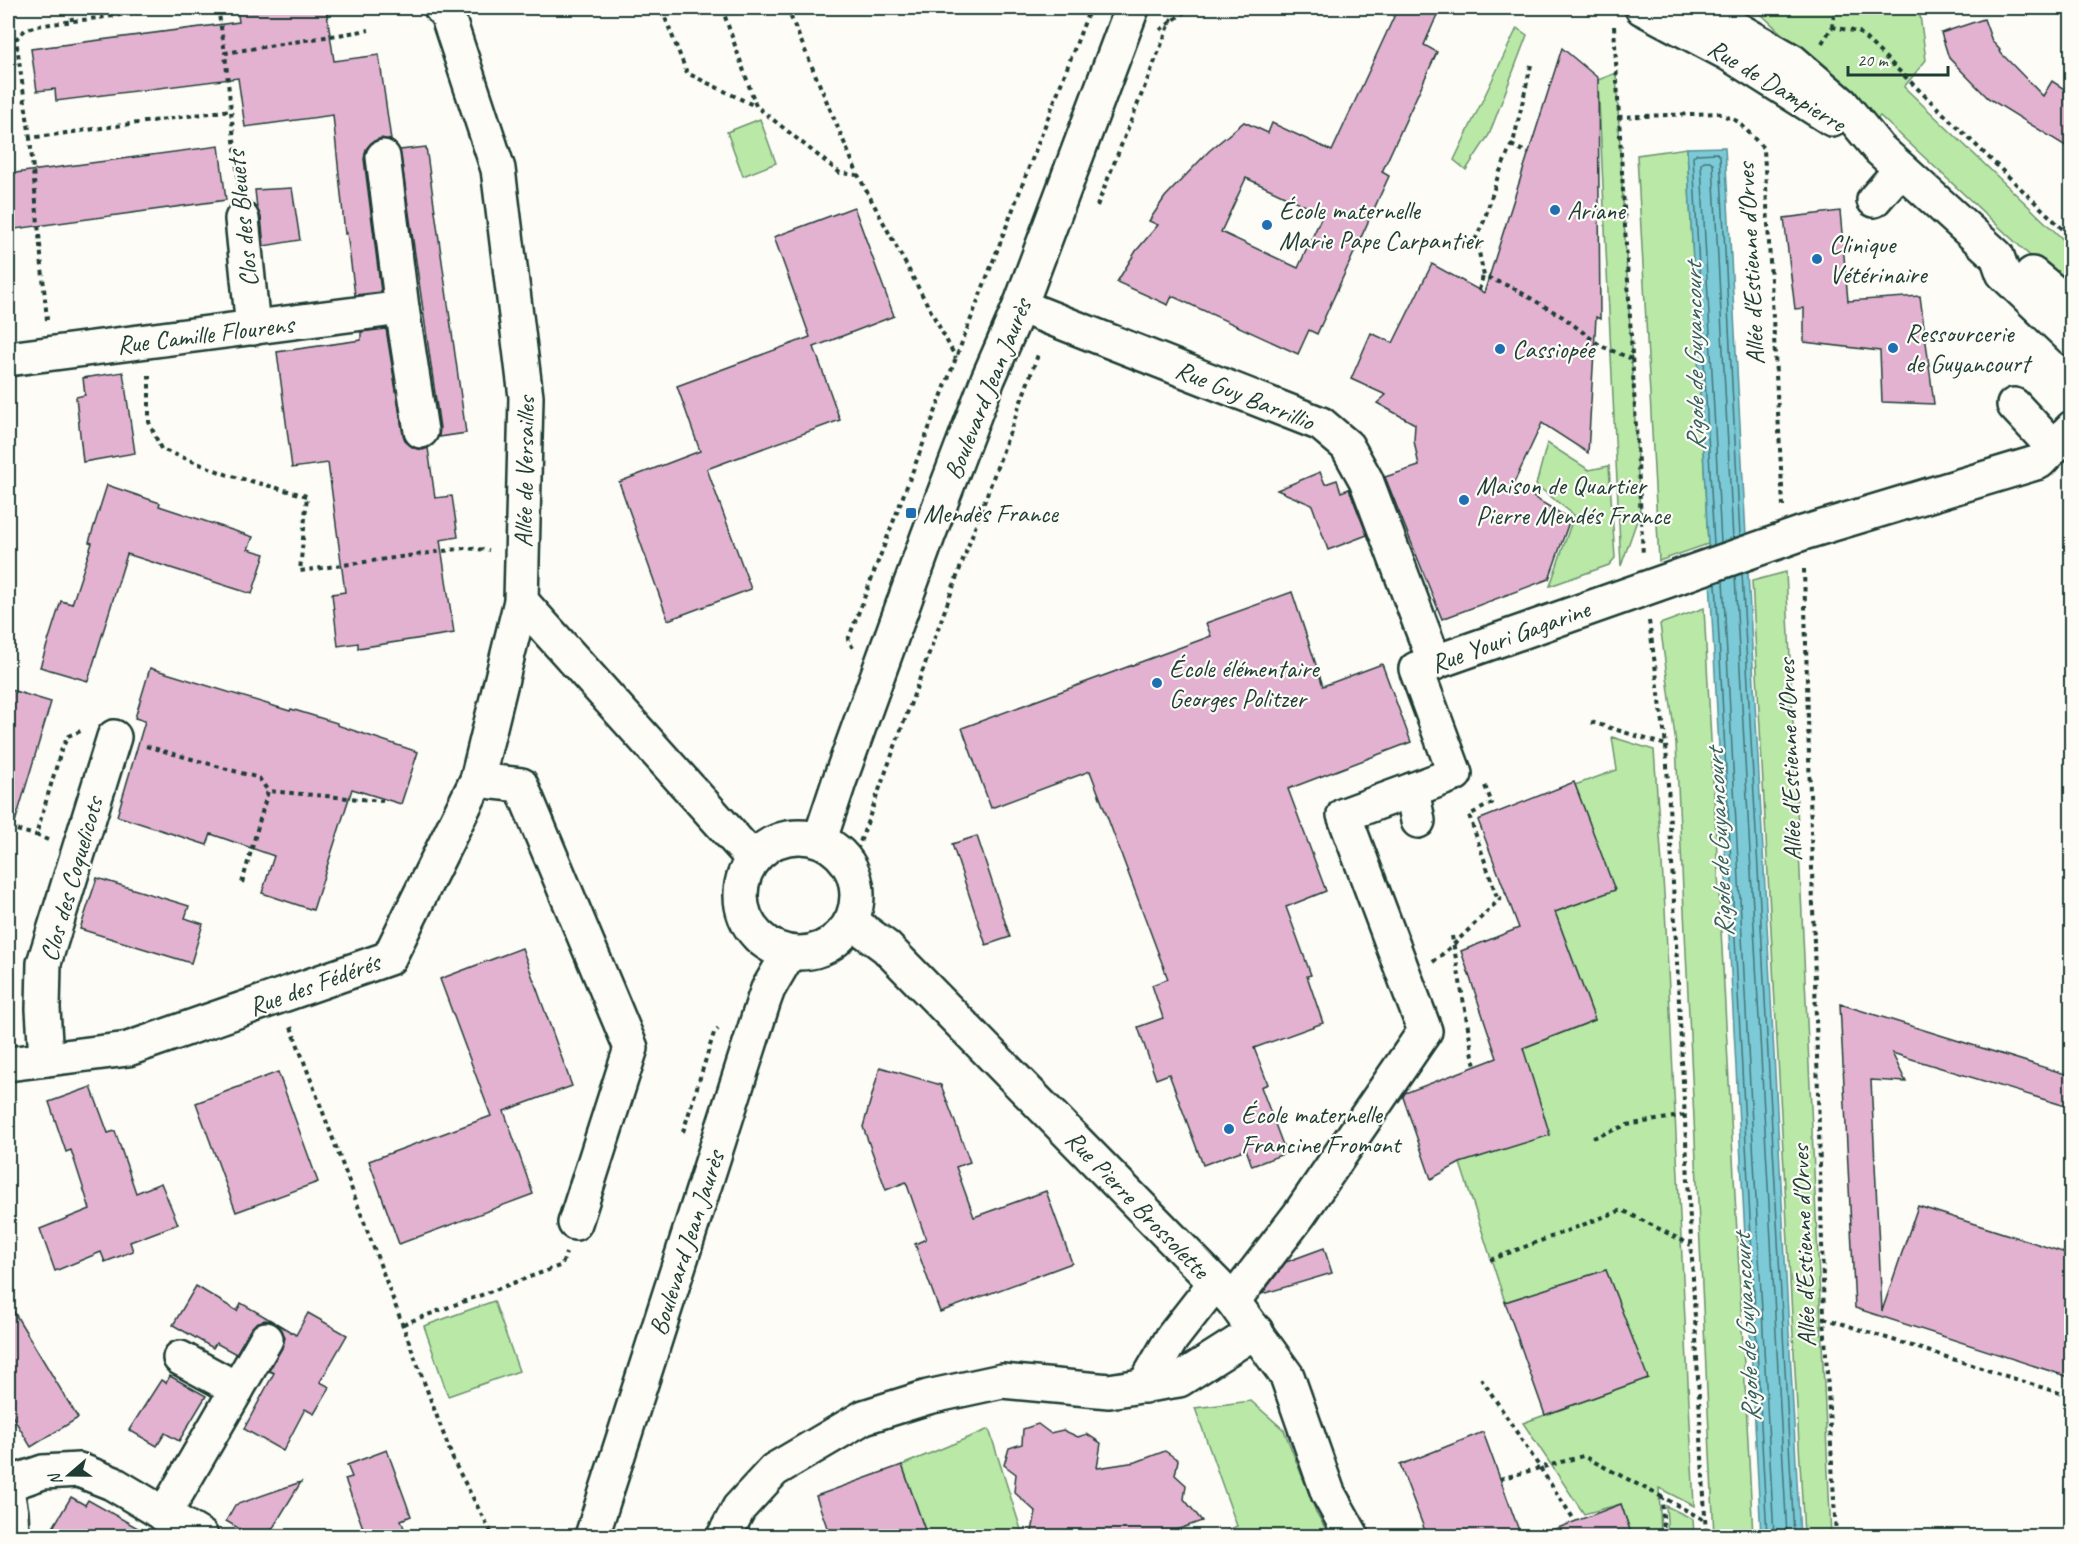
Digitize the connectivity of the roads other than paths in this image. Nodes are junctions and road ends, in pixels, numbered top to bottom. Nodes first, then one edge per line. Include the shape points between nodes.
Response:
1 (441, 8) edge
2 (1132, 8) edge
3 (1691, 8) edge
4 (1628, 13) edge
5 (383, 157) dead end
6 (1890, 159) junction
7 (1874, 200) dead end
8 (242, 219) road end
9 (1997, 256) junction
10 (1020, 306) junction
11 (2072, 307) edge
12 (402, 308) junction
13 (253, 328) junction
14 (2072, 339) edge
15 (8, 359) edge
16 (2014, 405) dead end
17 (422, 431) dead end
18 (2062, 437) edge
19 (520, 601) junction
20 (1435, 663) junction
21 (114, 737) dead end
22 (477, 780) junction
23 (820, 839) junction
24 (753, 858) junction
25 (852, 922) junction
26 (789, 953) junction
27 (46, 1059) junction
28 (8, 1064) edge
29 (575, 1223) road end
30 (1224, 1292) junction
31 (1256, 1331) junction
32 (267, 1339) dead end
33 (180, 1358) dead end
34 (1144, 1386) junction
35 (237, 1389) junction
36 (8, 1484) edge
37 (8, 1496) edge
38 (164, 1515) junction
39 (12, 1536) edge
40 (201, 1536) edge
41 (591, 1536) edge
42 (724, 1536) edge
43 (1352, 1536) edge

1 - 19 street, Allée de Versailles via 447,14 498,169 526,397
2 - 10 street, Boulevard Jean Jaurès
3 - 6 street, Rue de Dampierre via 1792,61 1842,104
4 - 6 street, Rue de Dampierre via 1747,65
5 - 12 street
6 - 7 street
6 - 9 street, Rue de Dampierre
8 - 13 street, Clos des Bleuets
9 - 11 street, Rue de Dampierre via 2015,260
9 - 14 street, Rue de Dampierre via 2003,273
10 - 20 street, Rue Guy Barrillio via 1320,424 1347,446 1366,480
10 - 23 street, Boulevard Jean Jaurès via 928,536
12 - 13 street, Rue Camille Flourens
12 - 17 street
13 - 15 street, Rue Camille Flourens
16 - 18 street
18 - 20 street, Rue Youri Gagarine via 2039,462 1803,533
19 - 22 street, Rue des Fédérés
19 - 24 street
20 - 30 street, Rue Youri Gagarine via 1416,669 1455,774 1412,801 1344,815 1425,1031 1299,1215
21 - 27 street, Clos des Coquelicots via 44,963
22 - 27 street, Rue des Fédérés via 390,958 128,1049
22 - 29 street via 521,785 631,1048
23 - 24 street via 786,837
23 - 25 street via 840,852 858,885 858,904
24 - 26 street via 743,876 740,896 745,915 754,933 770,946
25 - 26 street via 841,937 825,948
25 - 30 street, Rue Pierre Brossolette via 886,947
26 - 41 street, Boulevard Jean Jaurès via 764,1000
27 - 28 street, Rue des Fédérés
30 - 31 street, Rue Pierre Brossolette
30 - 34 street, Rue Youri Gagarine via 1172,1338
31 - 34 street via 1179,1380
31 - 43 street, Rue Pierre Brossolette via 1287,1376 1328,1493
32 - 35 street
33 - 35 street
34 - 42 street via 1109,1391 1002,1381 928,1397 864,1417 774,1470 739,1508
35 - 38 street
36 - 38 street via 42,1472 79,1470 112,1484
37 - 39 street
38 - 40 street

